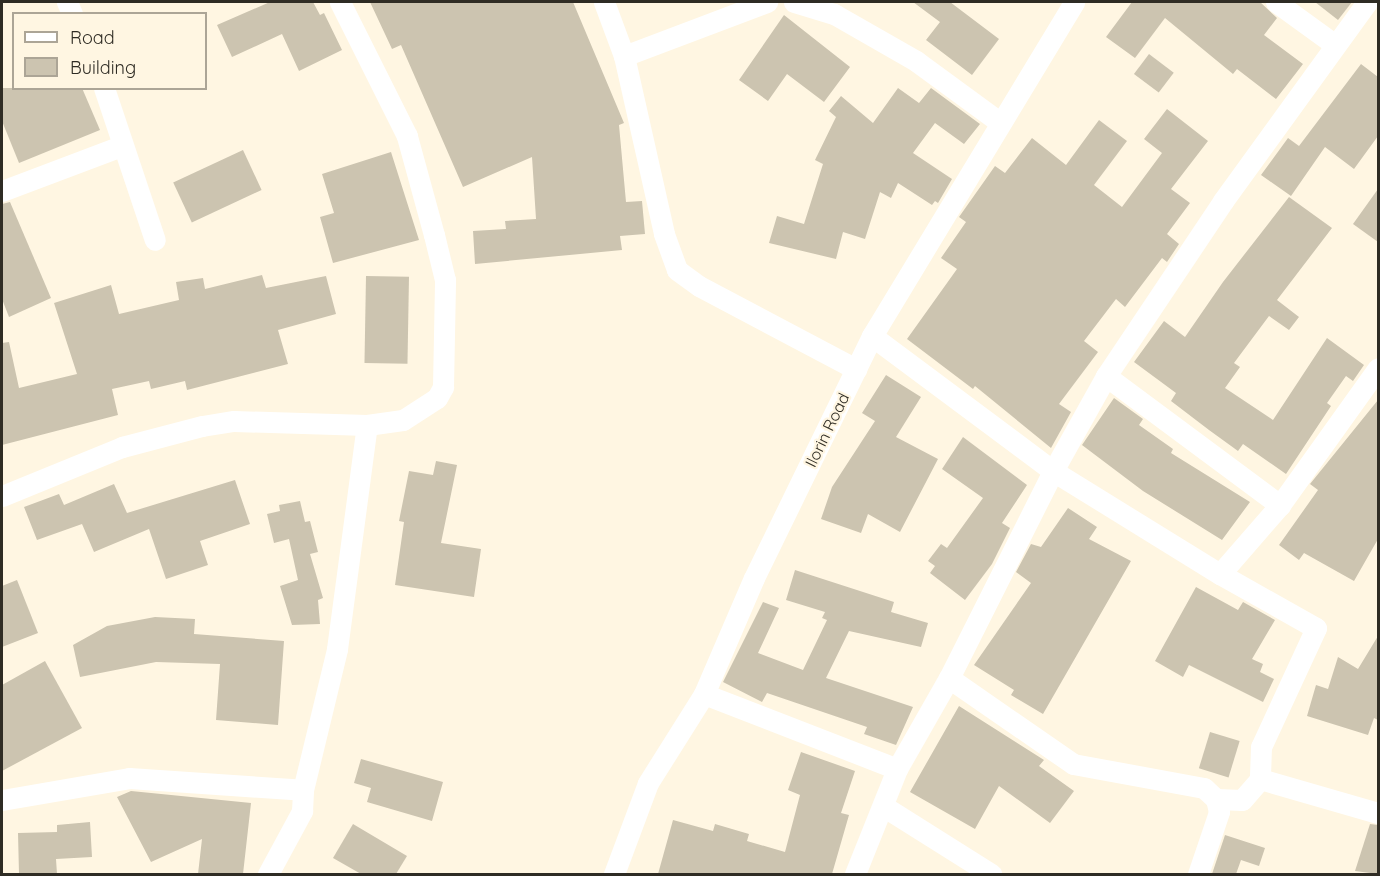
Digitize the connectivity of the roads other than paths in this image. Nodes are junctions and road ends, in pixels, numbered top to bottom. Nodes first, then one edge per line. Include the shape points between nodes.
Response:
1 (339, 2) edge
2 (604, 2) edge
3 (767, 2) edge
4 (794, 2) edge
5 (1074, 2) edge
6 (1276, 2) edge
7 (1367, 2) edge
8 (1334, 44) junction
9 (624, 56) junction
10 (105, 90) edge
11 (998, 122) junction
12 (121, 146) junction
13 (2, 191) edge
14 (155, 240) dead end
15 (873, 336) junction
16 (1378, 368) edge
17 (856, 369) junction
18 (1106, 376) junction
19 (367, 425) junction
20 (1053, 471) junction
21 (2, 496) edge
22 (1280, 506) junction
23 (1220, 574) junction
24 (949, 678) junction
25 (704, 694) junction
26 (897, 770) junction
27 (1260, 779) junction
28 (303, 790) junction
29 (1216, 799) junction
30 (2, 800) edge
31 (883, 806) junction
32 (1378, 813) edge
33 (268, 874) edge
34 (614, 874) edge
35 (855, 874) edge
36 (991, 874) edge
37 (1198, 874) edge

1 - 19 street via 407,136 445,280 443,387 425,409 403,420
2 - 9 street
3 - 9 street
4 - 11 street via 834,14 916,61
5 - 11 street, Ilorin Road
6 - 8 street
7 - 8 street
8 - 18 street
9 - 17 street via 664,234 677,270 699,286
10 - 12 street
11 - 15 street, Ilorin Road
12 - 13 street
12 - 14 street
15 - 17 street, Ilorin Road
15 - 20 street
16 - 22 street
17 - 25 street, Ilorin Road via 754,578
18 - 20 street
18 - 22 street
19 - 21 street via 234,421 202,426 122,447
19 - 28 street via 337,649
20 - 23 street
20 - 24 street
22 - 23 street
23 - 27 street via 1316,628 1261,747
24 - 26 street
24 - 29 street via 1073,764 1204,788
25 - 26 street
25 - 34 street, Ilorin Road via 648,783
26 - 31 street
27 - 29 street via 1242,800
27 - 32 street
28 - 30 street via 129,778
28 - 33 street via 302,811
29 - 37 street via 1219,812
31 - 35 street
31 - 36 street

